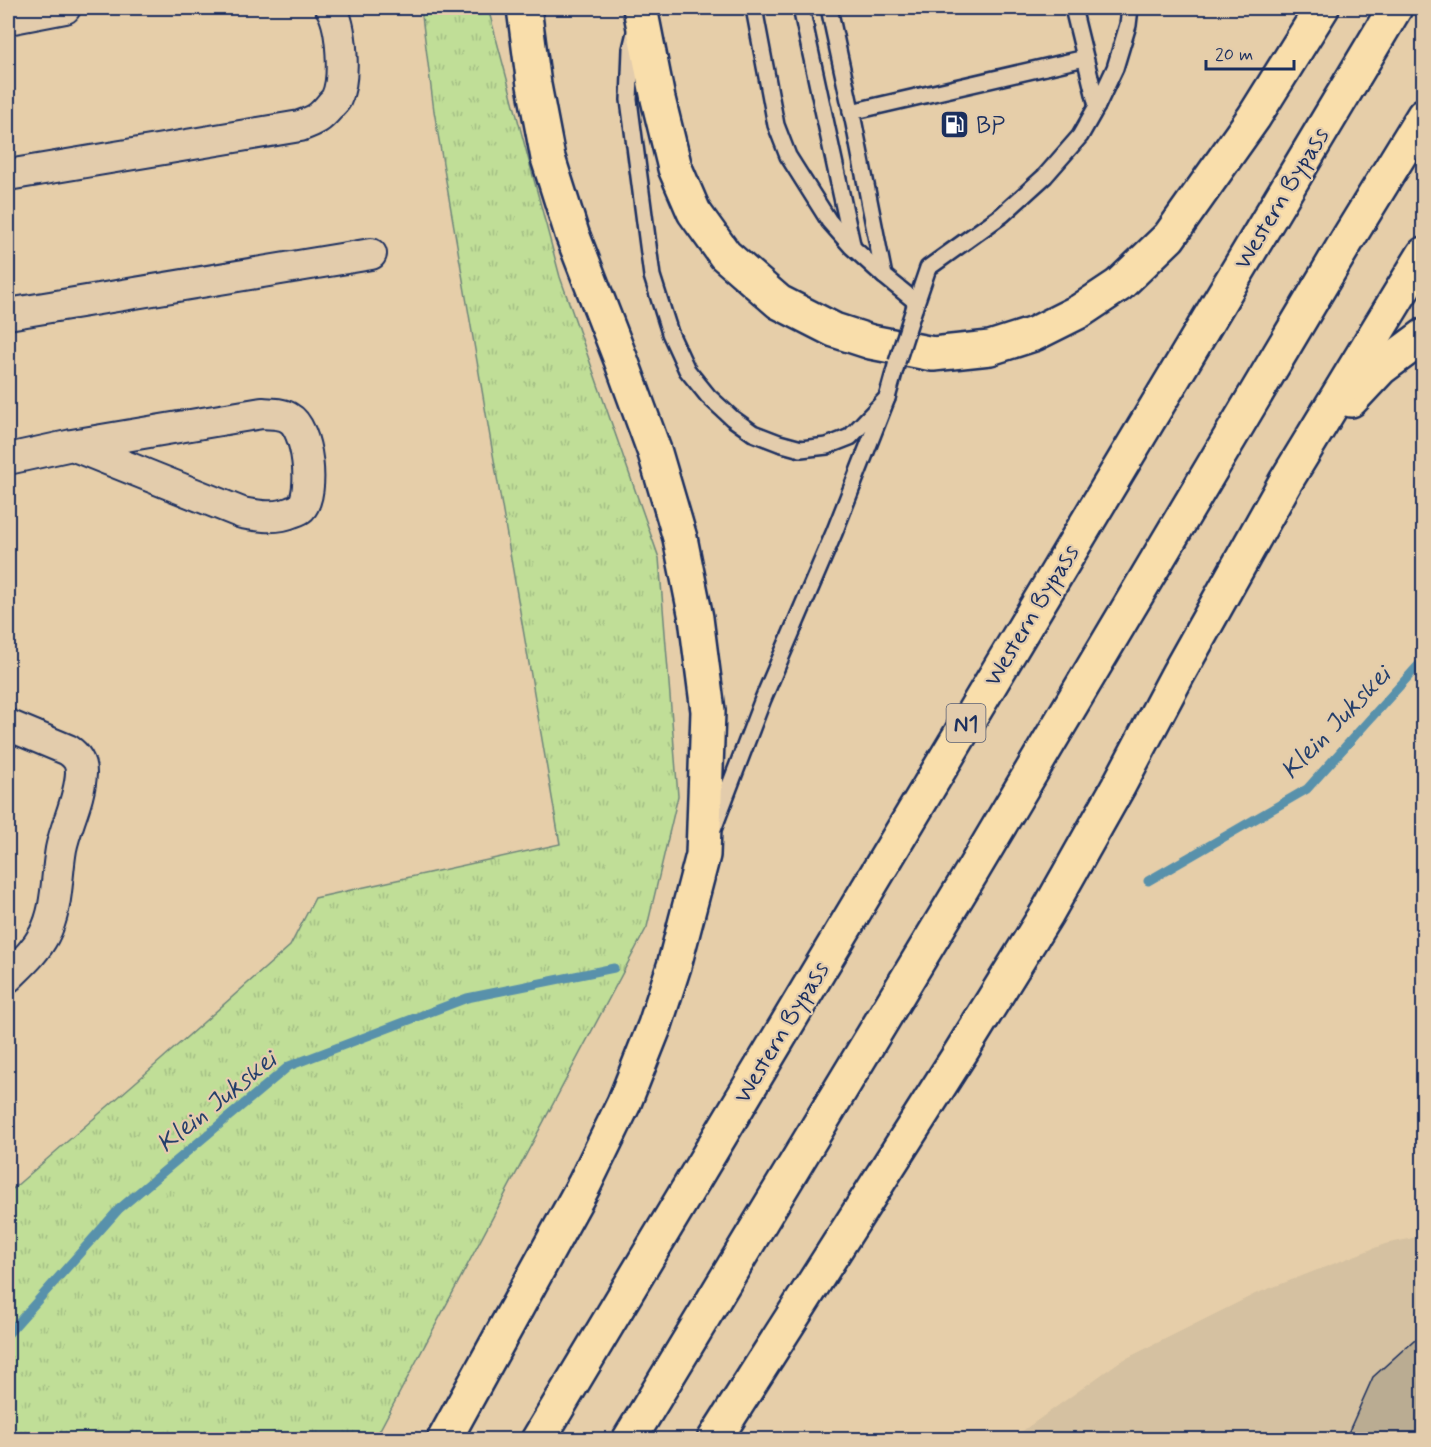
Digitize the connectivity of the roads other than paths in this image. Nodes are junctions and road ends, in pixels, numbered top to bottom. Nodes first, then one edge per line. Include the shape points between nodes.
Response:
1 (65, 8) edge
2 (331, 8) edge
3 (524, 8) edge
4 (754, 8) edge
5 (801, 8) edge
6 (828, 8) edge
7 (1073, 8) edge
8 (1130, 8) edge
9 (1322, 8) edge
10 (1395, 8) edge
11 (640, 9) edge
12 (8, 19) edge
13 (1085, 58) junction
14 (1097, 106) junction
15 (851, 112) junction
16 (1424, 115) edge
17 (8, 175) edge
18 (852, 247) junction
19 (371, 254) dead end
20 (1424, 254) edge
21 (884, 276) junction
22 (915, 306) junction
23 (8, 314) edge
24 (1424, 336) edge
25 (887, 399) junction
26 (72, 445) junction
27 (8, 459) edge
28 (1286, 481) junction
29 (8, 725) edge
30 (703, 855) junction
31 (8, 977) edge
32 (444, 1440) edge
33 (538, 1440) edge
34 (629, 1440) edge
35 (714, 1440) edge

1 - 12 street
2 - 17 street via 341,44 342,76 337,99 320,118 300,126
3 - 30 highway via 548,158 572,234 656,453 680,538 696,618 708,711
4 - 18 lane via 776,124 788,156 829,220
5 - 18 lane
6 - 15 lane
7 - 13 lane
8 - 14 lane via 1115,68
9 - 11 highway via 1254,117 1168,237 1119,285 1080,311 1034,334 990,348 933,354 834,330 779,302 725,255 694,212 675,168
10 - 33 highway, Western Bypass / N1
11 - 25 lane via 631,49 629,100 643,214 652,276 669,333 687,370 708,396 753,433 801,449 827,446 850,436
13 - 14 lane
13 - 15 lane
14 - 22 lane via 1080,136 1045,176 1002,215 928,268
15 - 21 lane
16 - 34 highway
18 - 21 lane
19 - 23 street
20 - 28 highway
21 - 22 lane
22 - 25 lane, bridge
24 - 28 highway via 1381,368
25 - 30 lane
26 - 26 street via 262,413 279,414 290,418 299,428 304,442 308,495 300,509 284,516 242,513
26 - 27 street
28 - 35 highway via 1047,913
29 - 31 street via 68,750 76,756 81,772 62,848 52,914 33,951
30 - 32 highway via 674,966 624,1103 584,1185

